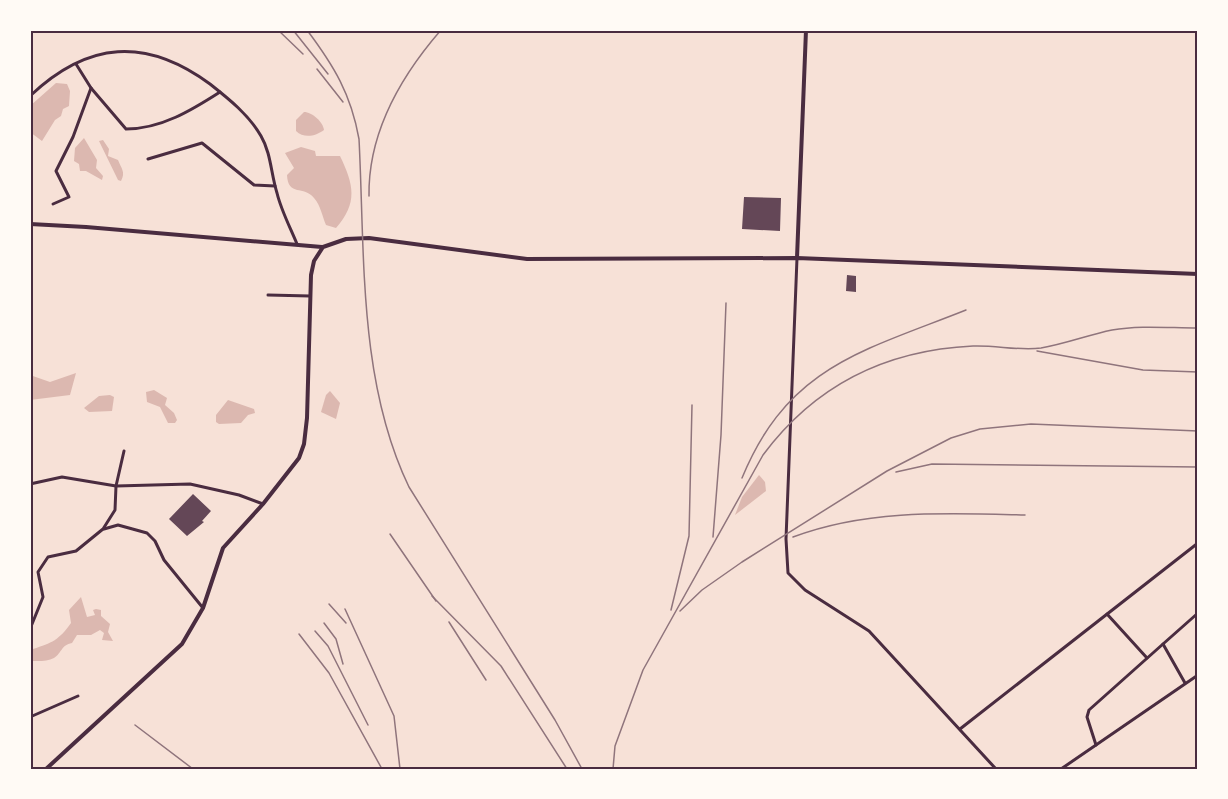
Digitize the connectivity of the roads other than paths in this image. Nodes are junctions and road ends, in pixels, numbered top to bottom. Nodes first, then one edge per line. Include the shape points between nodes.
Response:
1 (806, 30) edge
2 (76, 64) junction
3 (91, 88) junction
4 (220, 92) junction
5 (30, 96) edge
6 (148, 159) dead end
7 (275, 186) junction
8 (53, 204) dead end
9 (30, 224) edge
10 (297, 244) junction
11 (323, 247) junction
12 (797, 258) junction
13 (1198, 274) edge
14 (268, 296) dead end
15 (310, 296) junction
16 (124, 451) dead end
17 (30, 484) edge
18 (116, 486) junction
19 (263, 504) junction
20 (103, 529) junction
21 (1198, 543) edge
22 (203, 608) junction
23 (1198, 613) edge
24 (1107, 614) junction
25 (30, 629) edge
26 (1162, 644) junction
27 (1147, 658) junction
28 (1198, 675) edge
29 (1185, 683) junction
30 (78, 696) dead end
31 (30, 717) edge
32 (960, 729) junction
33 (1096, 745) junction
34 (46, 769) edge
35 (996, 769) edge
36 (1061, 769) edge

1 - 12 street
2 - 3 street
2 - 4 street via 117,52 147,52 188,70
2 - 5 street via 51,75
3 - 4 street via 121,126 129,130 157,125 189,112
3 - 8 street via 56,171 69,197
4 - 7 street via 253,122 263,139
6 - 7 street via 202,144 254,185
7 - 10 street
9 - 10 street
10 - 11 street
11 - 12 street via 346,239 369,238 527,259
11 - 15 street via 314,261
12 - 13 street
12 - 32 street via 788,573 805,590 869,631
14 - 15 street
15 - 19 street via 304,444 294,465
16 - 18 street
17 - 18 street via 62,477
18 - 19 street via 190,484
18 - 20 street via 115,510
19 - 22 street via 223,548
20 - 22 street via 118,525 147,533
20 - 25 street via 76,551 48,557 38,572 43,597
21 - 24 street
22 - 34 street via 187,638 169,658
23 - 26 street
24 - 27 street
24 - 32 street
26 - 27 street
26 - 29 street
27 - 33 street via 1088,712
28 - 29 street
29 - 33 street
30 - 31 street
32 - 35 street
33 - 36 street

